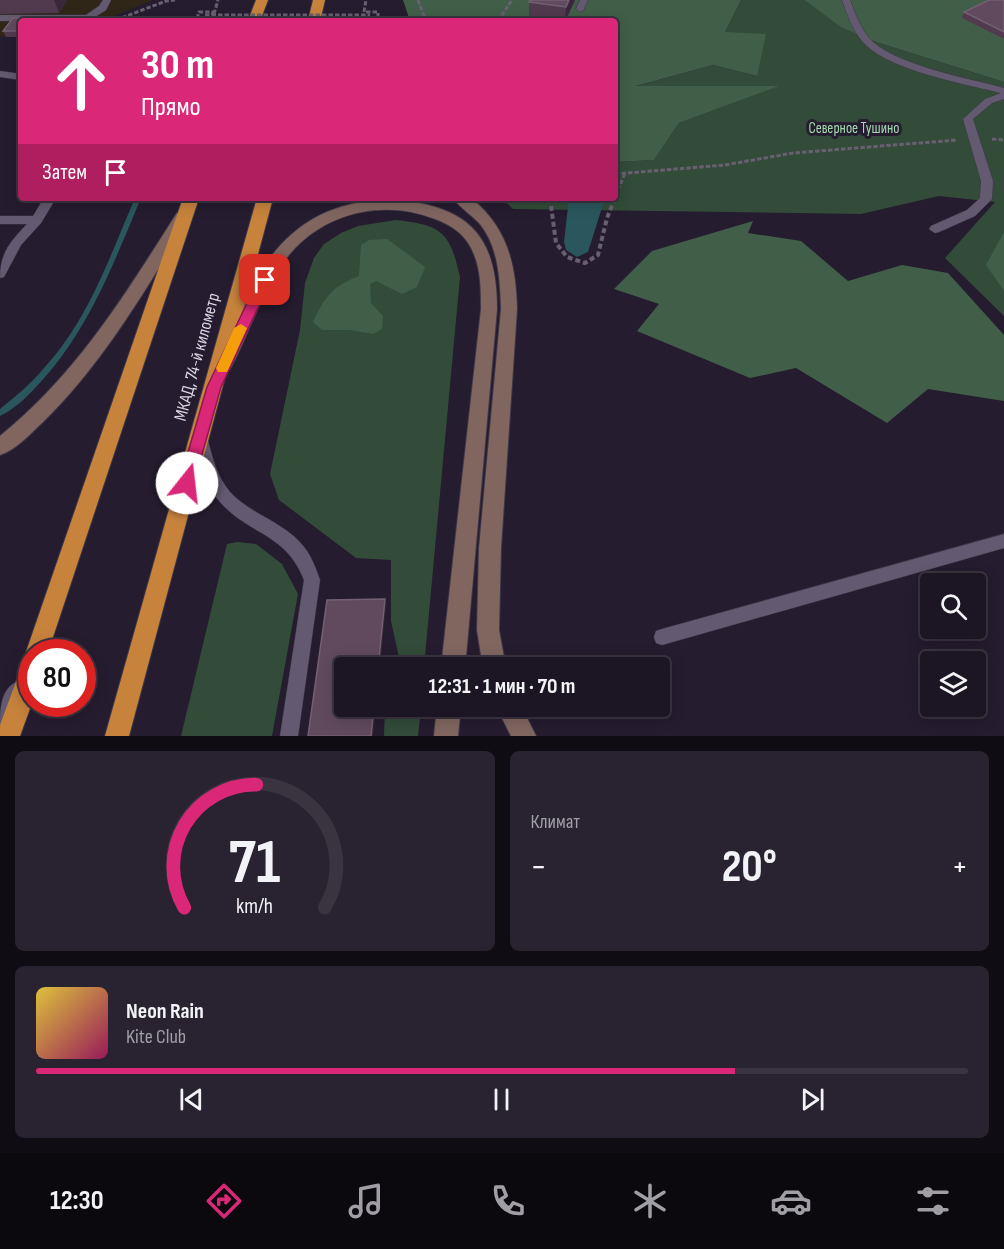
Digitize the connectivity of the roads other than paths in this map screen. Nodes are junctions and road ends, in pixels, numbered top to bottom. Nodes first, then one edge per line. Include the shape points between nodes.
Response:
1 (107, 0) edge
2 (262, 0) edge
3 (846, 0) edge
4 (0, 18) edge
5 (18, 18) edge
6 (87, 18) edge
7 (255, 18) edge
8 (0, 74) edge
9 (18, 77) edge
10 (1004, 93) edge
11 (48, 201) edge
12 (264, 201) edge
13 (464, 201) edge
14 (189, 203) edge
15 (0, 220) edge
16 (37, 220) junction
17 (935, 229) dead end
18 (0, 274) edge
19 (214, 387) junction
20 (200, 437) junction
21 (0, 447) edge
22 (1004, 541) edge
23 (662, 637) dead end
24 (41, 639) edge
25 (454, 657) edge
26 (493, 657) edge
27 (18, 689) edge
28 (18, 707) edge
29 (448, 717) edge
30 (514, 717) edge
31 (0, 718) edge
32 (8, 736) edge
33 (117, 736) edge
34 (289, 736) edge
35 (446, 736) edge
36 (524, 736) edge

1 - 6 lane via 103,8
2 - 7 highway
3 - 10 lane via 867,42 886,56
4 - 5 lane
8 - 9 lane
10 - 17 lane via 982,105 968,119 987,181 986,199 971,213
11 - 16 lane
12 - 19 highway, МКАД, 74-й километр
13 - 26 main road via 487,222 501,244 509,274 490,548 488,630
14 - 21 main road via 104,342 59,394
14 - 24 highway
15 - 16 lane
16 - 18 lane via 16,243
19 - 20 highway, МКАД, 74-й километр
19 - 25 main road via 256,294 282,252 304,231 329,216 353,208 396,205 431,210 470,234 481,251 489,276 489,309
20 - 33 highway, МКАД, 74-й километр
20 - 34 lane via 211,477 230,502 295,545 312,580
22 - 23 lane
27 - 31 lane
28 - 32 highway
29 - 35 main road
30 - 36 main road

